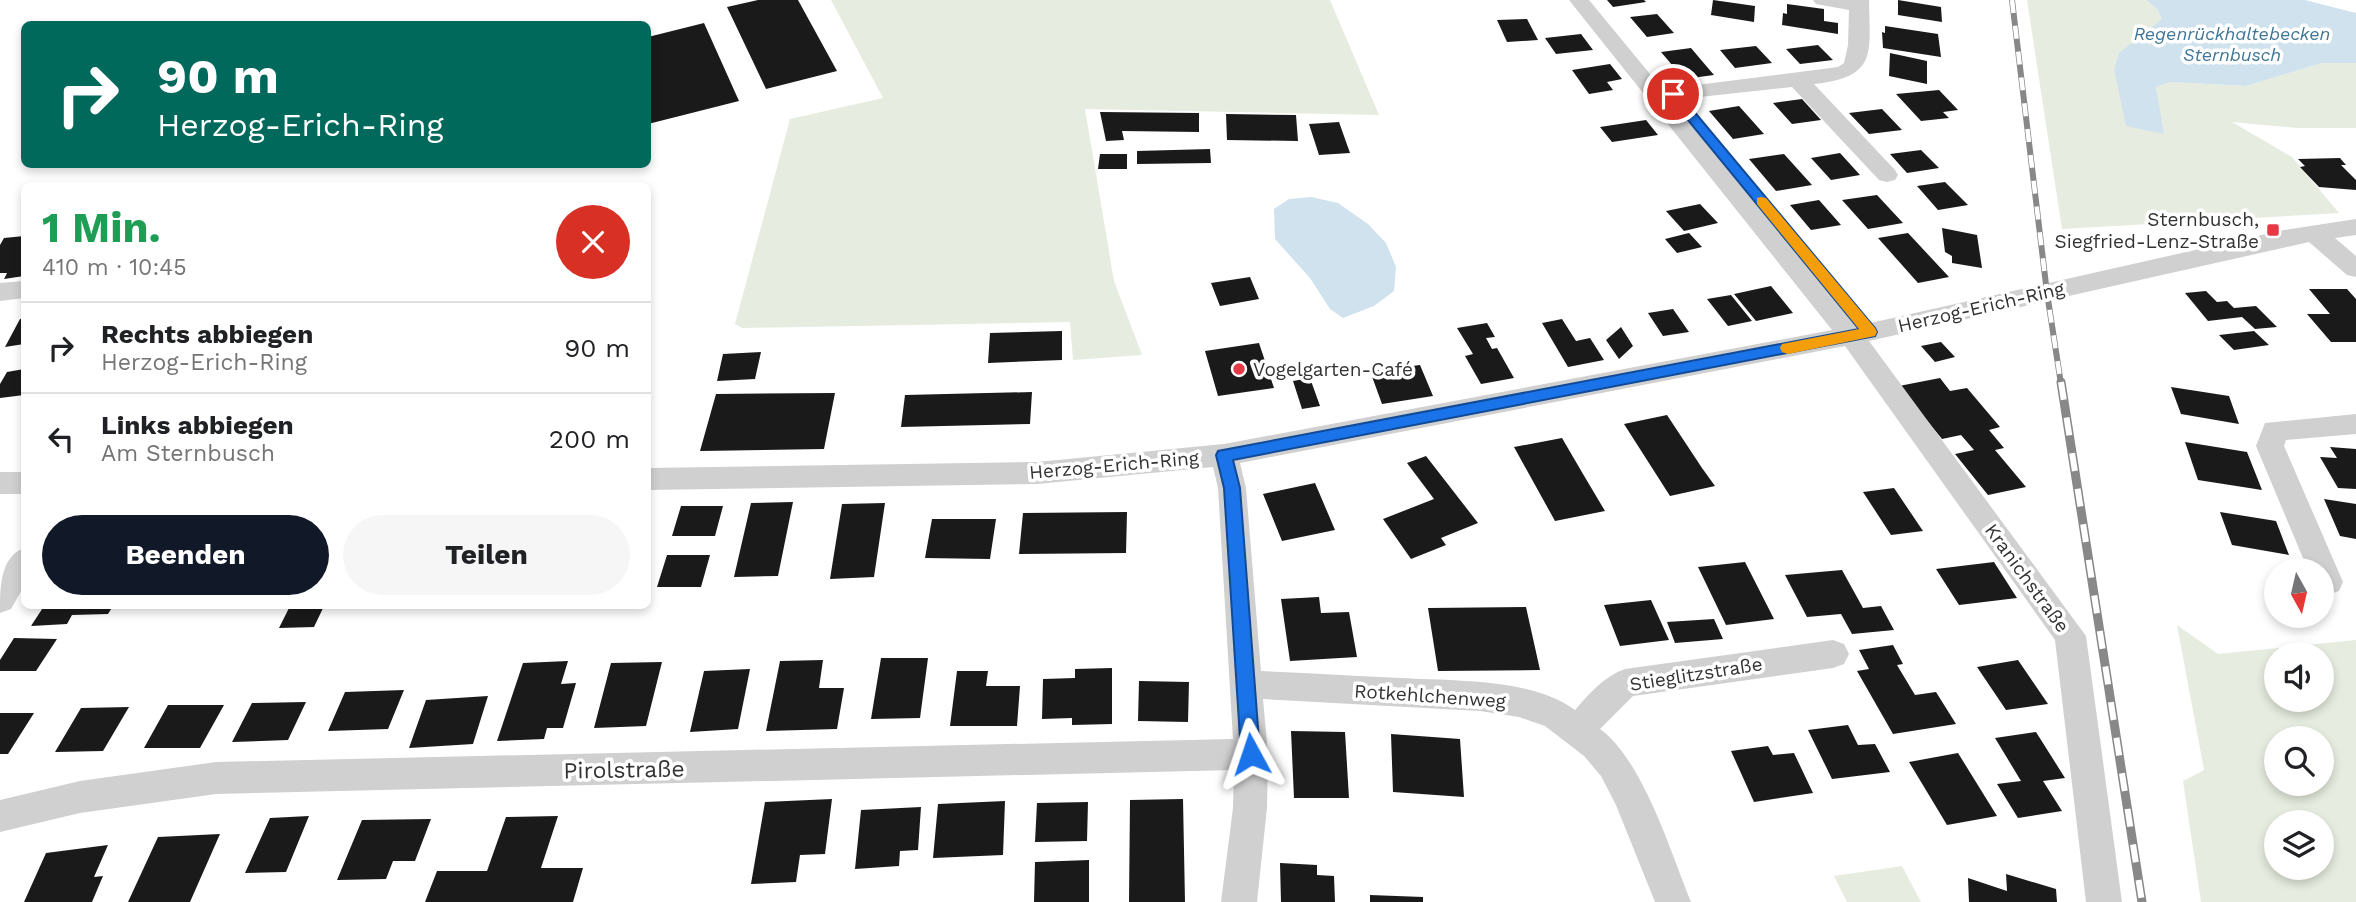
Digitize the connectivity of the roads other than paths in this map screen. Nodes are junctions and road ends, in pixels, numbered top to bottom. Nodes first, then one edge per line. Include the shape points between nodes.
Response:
1 (1579, 0) edge
2 (1596, 0) edge
3 (1823, 0) edge
4 (1859, 3) edge
5 (1798, 80) junction
6 (1673, 94) junction
7 (1887, 175) dead end
8 (2356, 227) edge
9 (2314, 233) junction
10 (2356, 269) edge
11 (21, 290) edge
12 (0, 292) edge
13 (1860, 334) junction
14 (2356, 424) edge
15 (1224, 455) junction
16 (651, 479) edge
17 (21, 482) edge
18 (0, 483) edge
19 (2318, 558) edge
20 (21, 565) edge
21 (0, 600) edge
22 (1833, 654) dead end
23 (1244, 684) junction
24 (1578, 730) junction
25 (1251, 754) junction
26 (0, 816) edge
27 (1240, 902) edge
28 (1674, 902) edge
29 (2104, 902) edge

1 - 13 street
2 - 6 street
3 - 4 street
4 - 5 street via 1857,58 1851,68
5 - 6 street
5 - 7 street
6 - 13 street
8 - 9 street, Herzog-Erich-Ring
9 - 10 street
9 - 13 street, Herzog-Erich-Ring
11 - 12 street
13 - 15 street, Herzog-Erich-Ring
13 - 29 street, Kranichstraße via 2070,636
14 - 19 street via 2275,430 2270,446
15 - 16 street, Herzog-Erich-Ring via 1037,473
15 - 23 street via 1232,488
17 - 18 street
20 - 21 street
22 - 24 street, Stieglitzstraße via 1625,683
23 - 24 street, Rotkehlchenweg via 1519,702 1556,715
23 - 25 street
24 - 28 street, Rotkehlchenweg via 1613,765
25 - 26 street, Pirolstraße via 216,778 80,797
25 - 27 street

